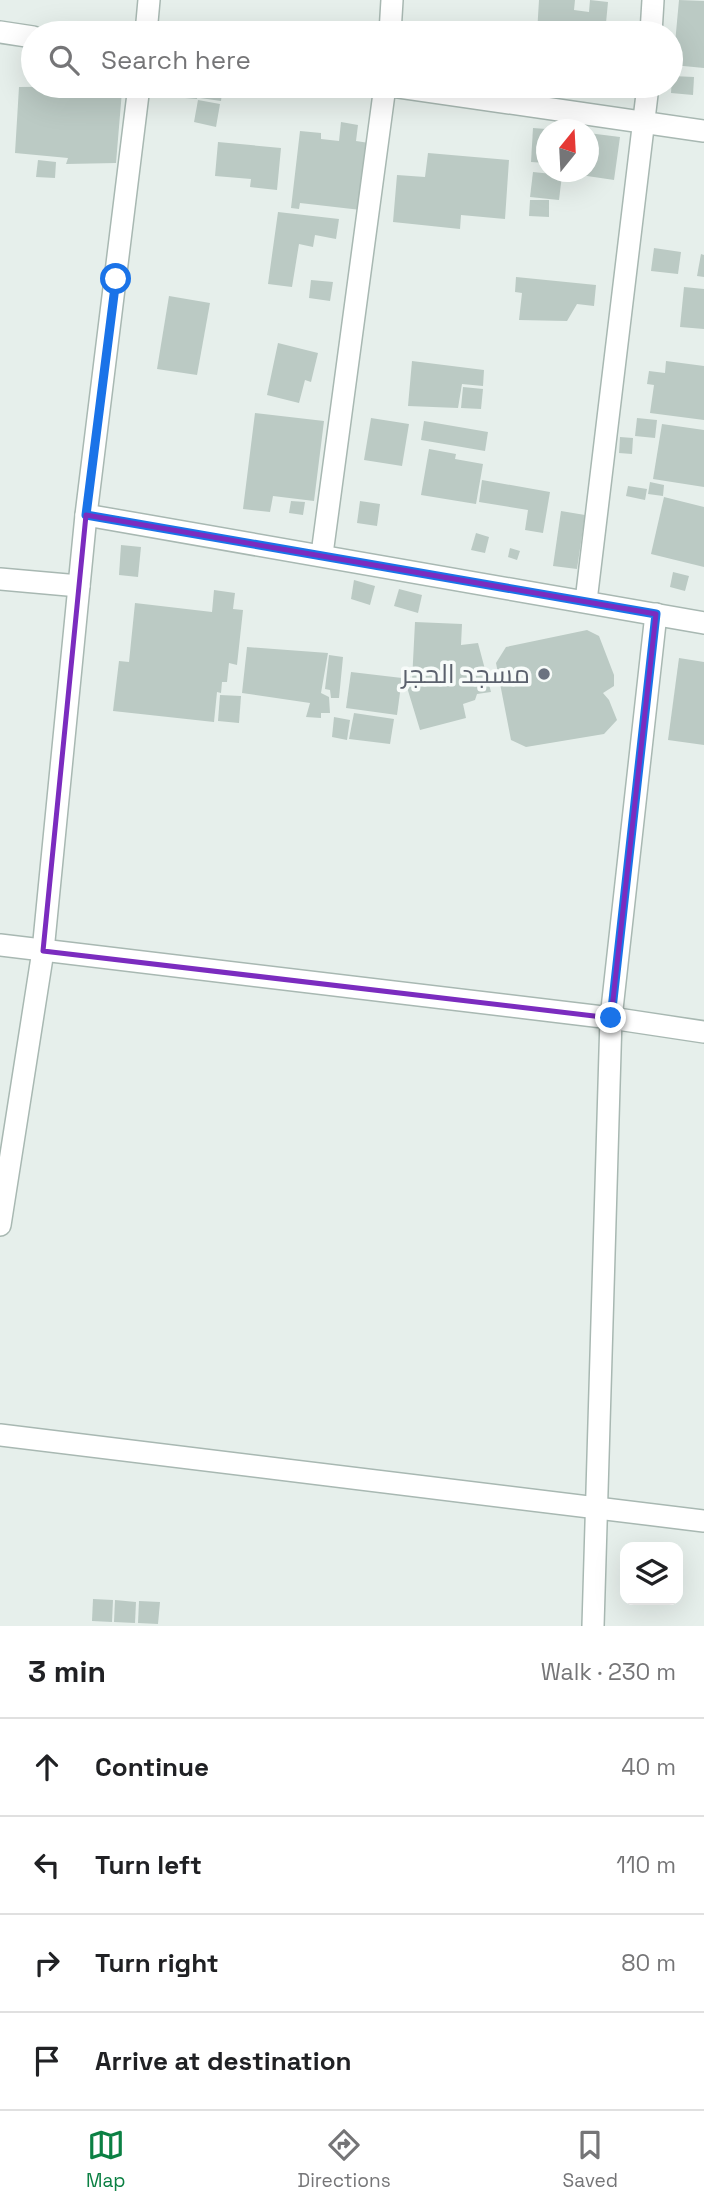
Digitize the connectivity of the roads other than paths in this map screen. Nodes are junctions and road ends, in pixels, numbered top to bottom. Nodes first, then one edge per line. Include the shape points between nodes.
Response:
1 (149, 0) edge
2 (393, 0) edge
3 (653, 0) edge
4 (147, 21) edge
5 (391, 21) edge
6 (652, 21) edge
7 (0, 32) edge
8 (21, 35) edge
9 (138, 98) edge
10 (383, 98) edge
11 (470, 98) edge
12 (647, 98) edge
13 (645, 125) junction
14 (704, 131) edge
15 (86, 515) junction
16 (322, 554) junction
17 (0, 579) edge
18 (79, 586) junction
19 (586, 601) junction
20 (656, 614) junction
21 (704, 623) edge
22 (0, 945) edge
23 (43, 951) junction
24 (611, 1018) junction
25 (704, 1032) edge
26 (0, 1225) edge
27 (0, 1435) edge
28 (597, 1509) junction
29 (704, 1521) edge
30 (593, 1626) edge

1 - 4 street
2 - 5 street
3 - 6 street
7 - 8 street
9 - 15 street
10 - 16 street
11 - 13 street
12 - 13 street
13 - 14 street
13 - 19 street
15 - 16 street
15 - 18 street
16 - 19 street
17 - 18 street
18 - 23 street
19 - 20 street
20 - 21 street
20 - 24 street
22 - 23 street
23 - 24 street
23 - 26 street
24 - 25 street
24 - 28 street
27 - 28 street
28 - 29 street
28 - 30 street

